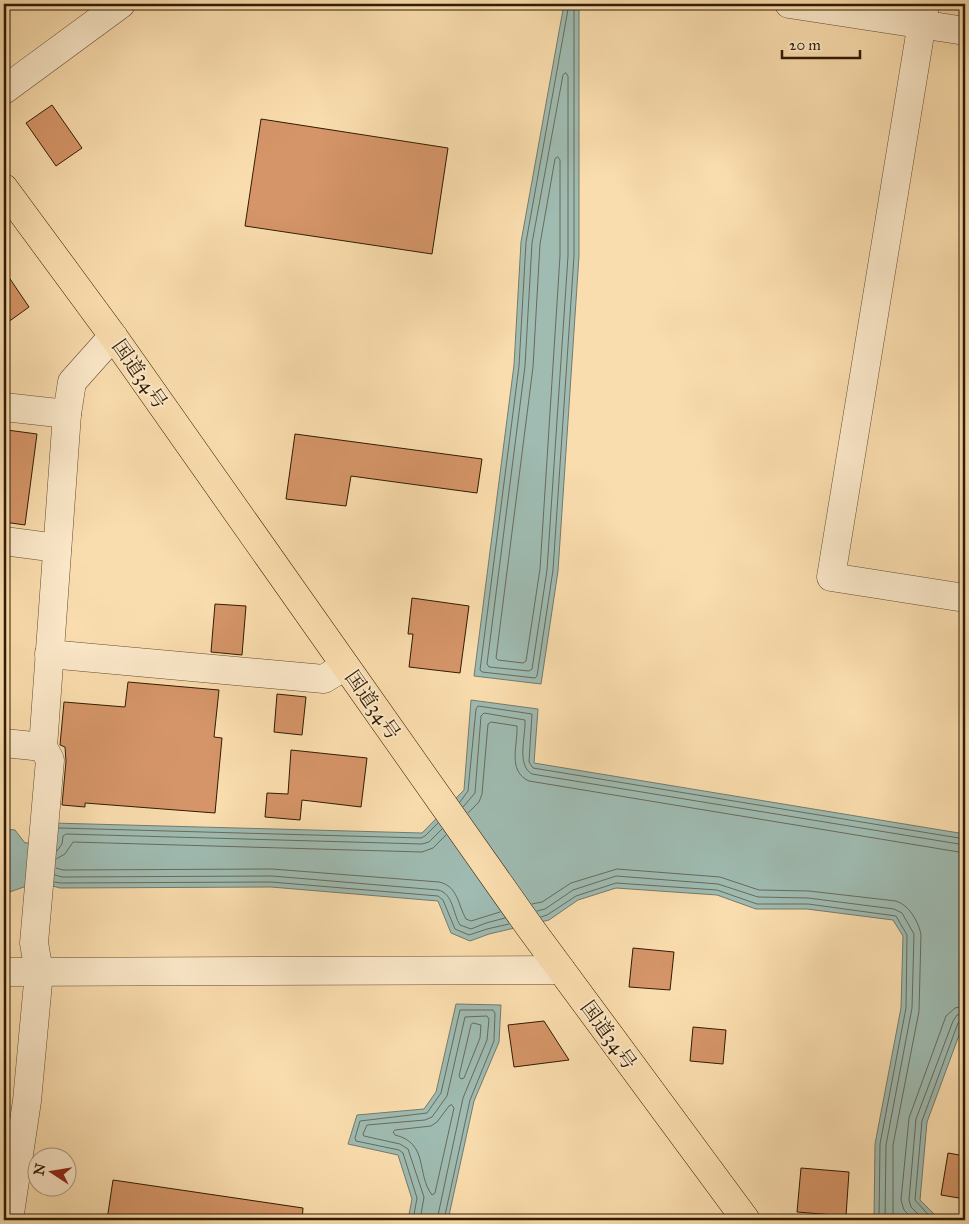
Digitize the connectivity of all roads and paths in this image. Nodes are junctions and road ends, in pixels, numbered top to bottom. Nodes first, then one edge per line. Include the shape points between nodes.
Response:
1 (121, 4) edge
2 (789, 4) edge
3 (924, 14) edge
4 (965, 31) edge
5 (4, 90) edge
6 (4, 188) edge
7 (113, 336) junction
8 (4, 407) edge
9 (67, 414) junction
10 (4, 541) edge
11 (57, 548) junction
12 (965, 598) edge
13 (49, 654) junction
14 (345, 666) junction
15 (4, 744) edge
16 (43, 747) junction
17 (561, 970) junction
18 (4, 972) edge
19 (39, 972) junction
20 (10, 1220) edge
21 (746, 1220) edge

1 - 5 street
2 - 3 street
3 - 4 street
3 - 12 street via 831,577
6 - 7 highway, 国道34号
7 - 9 street via 72,382
7 - 14 highway, 国道34号
8 - 9 street
9 - 11 street
10 - 11 street
11 - 13 street
13 - 14 street via 324,679
13 - 16 street
14 - 17 highway, 国道34号
15 - 16 street
16 - 19 street via 50,760 34,943
17 - 19 street
17 - 21 highway, 国道34号
18 - 19 street
19 - 20 street via 27,1101

